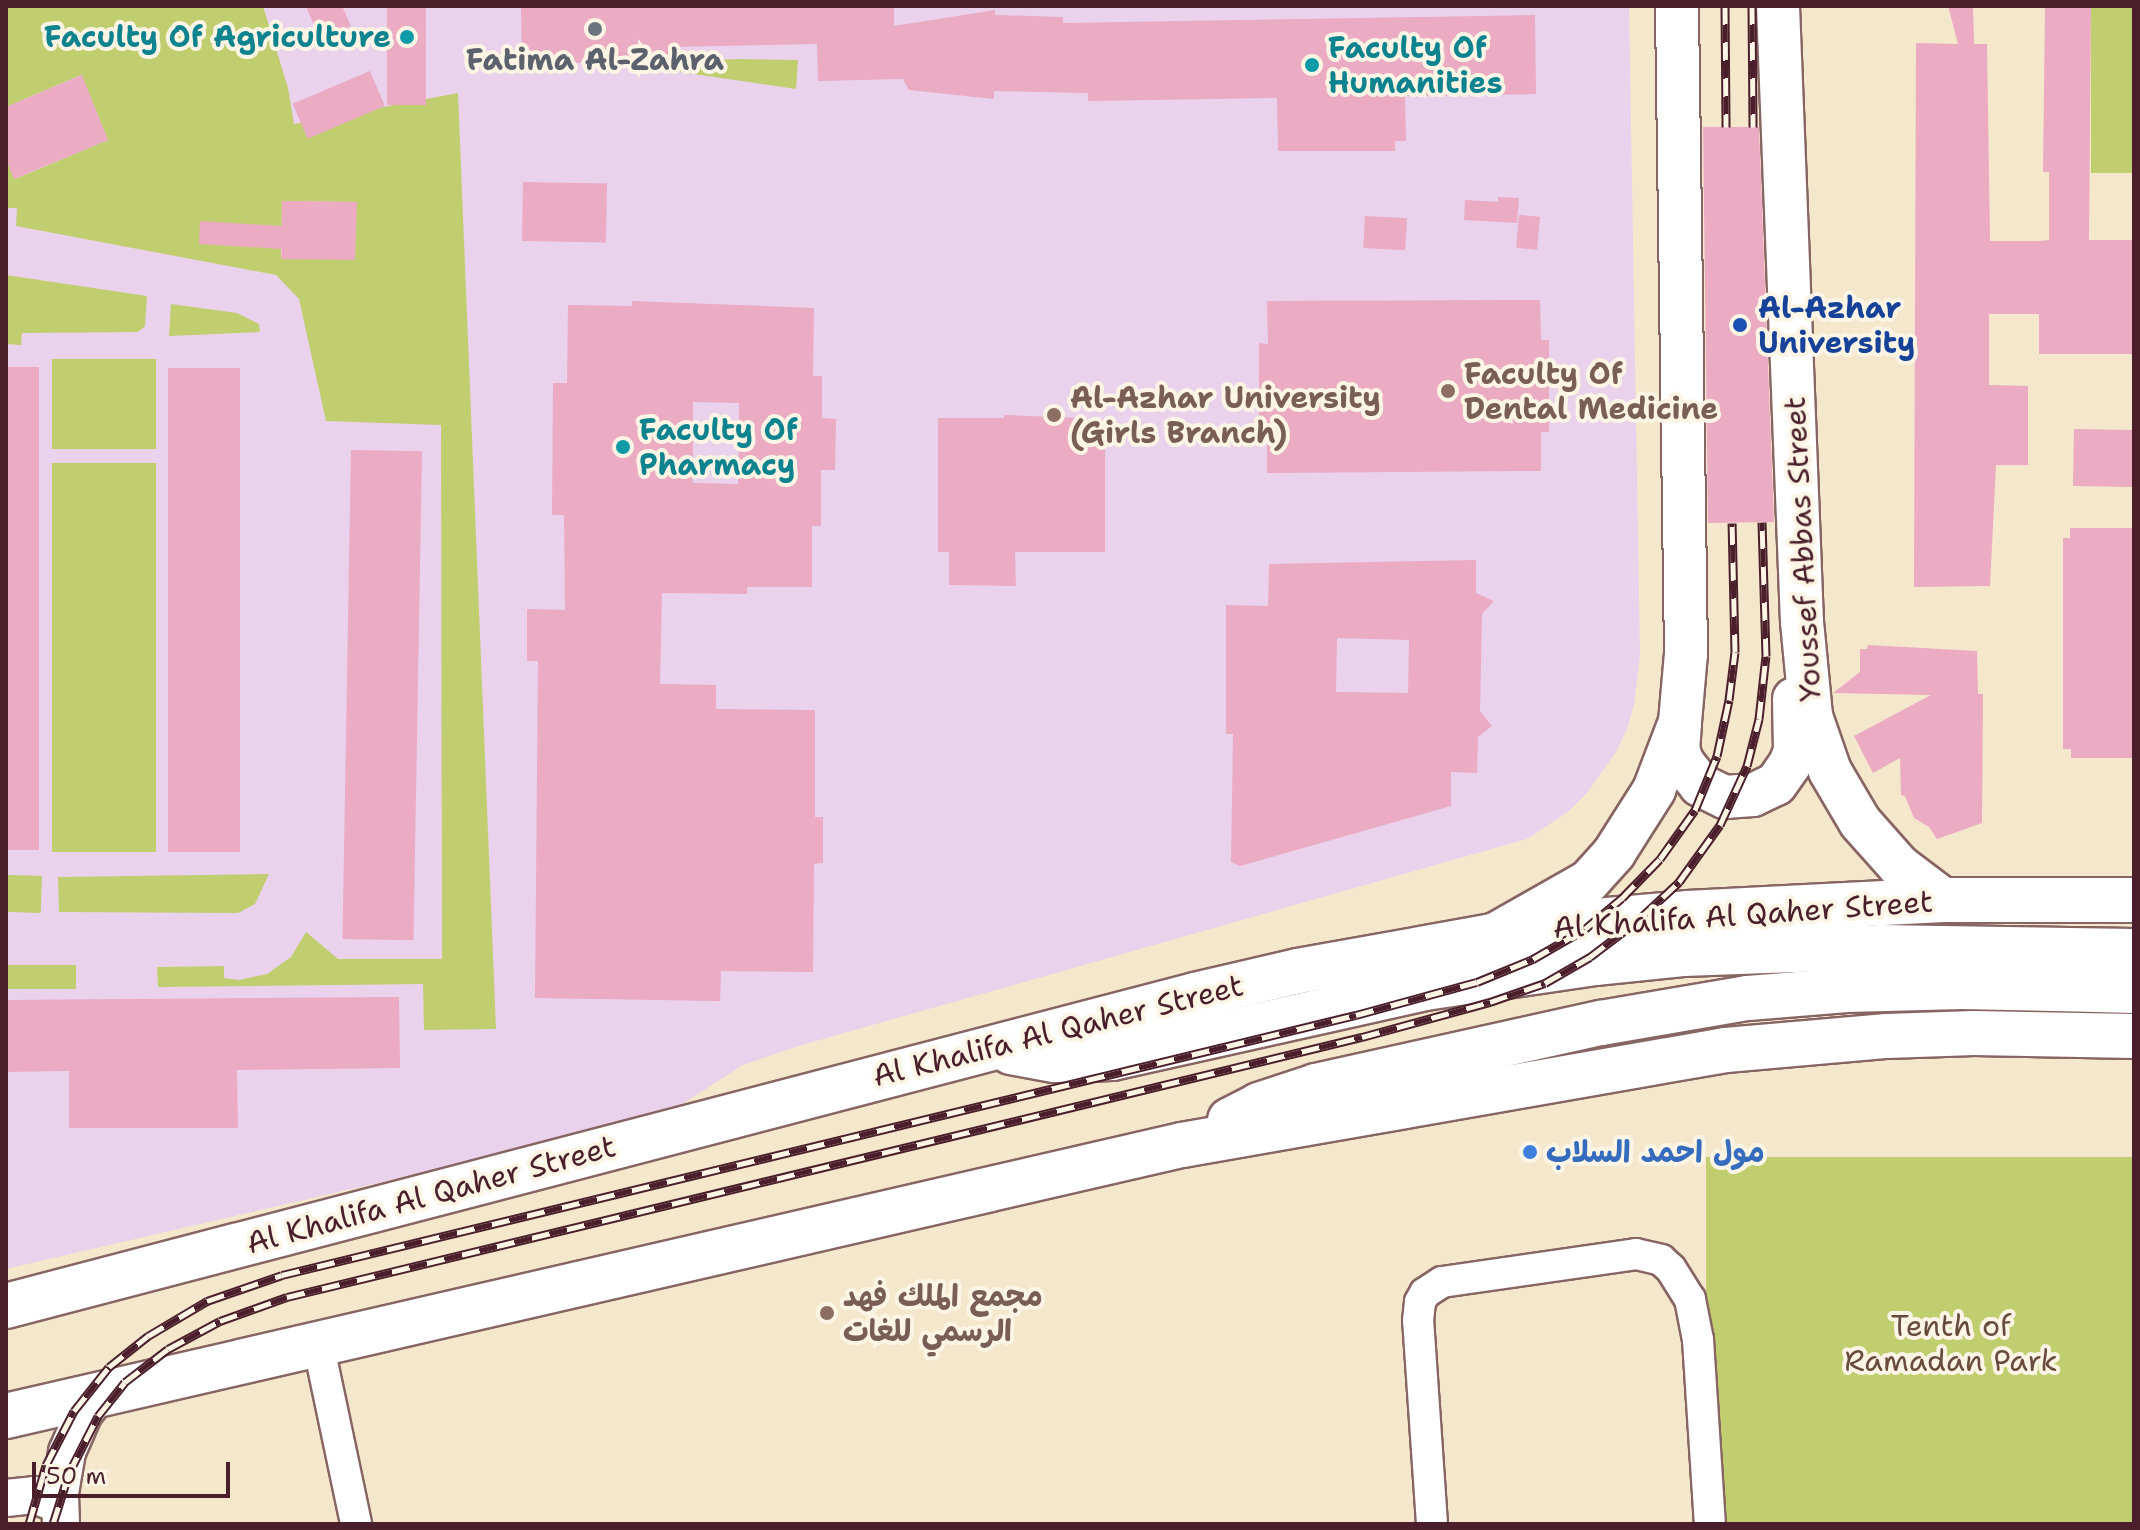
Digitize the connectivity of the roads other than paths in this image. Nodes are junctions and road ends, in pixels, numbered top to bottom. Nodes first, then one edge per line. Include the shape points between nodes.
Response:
1 (1677, 6) edge
2 (1778, 6) edge
3 (1802, 622) junction
4 (1680, 722) junction
5 (1944, 900) junction
6 (2134, 900) edge
7 (1493, 936) junction
8 (2134, 951) edge
9 (2134, 991) edge
10 (2134, 1036) edge
11 (993, 1047) junction
12 (1182, 1145) junction
13 (6, 1306) edge
14 (318, 1343) junction
15 (97, 1397) junction
16 (6, 1416) edge
17 (6, 1498) edge
18 (60, 1514) edge
19 (356, 1524) edge
20 (1432, 1524) edge
21 (1710, 1524) edge

1 - 4 main road via 1686,654
2 - 3 main road, Youssef Abbas Street
3 - 4 main road via 1793,660 1795,751 1776,784 1740,798 1700,785 1683,763 1677,736
3 - 5 main road, Youssef Abbas Street via 1811,716 1830,771 1879,844
4 - 7 main road via 1654,790 1614,853 1589,881
5 - 6 main road, Al Khalifa Al Qaher Street
5 - 7 main road, Al Khalifa Al Qaher Street via 1672,914
7 - 11 main road, Al Khalifa Al Qaher Street via 1298,971
8 - 11 main road via 1880,947 1683,954 1425,988 1112,1058 1054,1060
9 - 12 main road via 1847,990 1674,1009 1316,1086 1259,1105
10 - 12 main road via 1974,1033 1726,1050
11 - 13 main road, Al Khalifa Al Qaher Street
12 - 14 main road
14 - 15 main road
14 - 19 street
15 - 16 main road
15 - 18 street via 67,1452
17 - 18 street via 34,1495
20 - 21 street via 1418,1321 1425,1293 1442,1282 1636,1254 1661,1260 1681,1283 1694,1317

